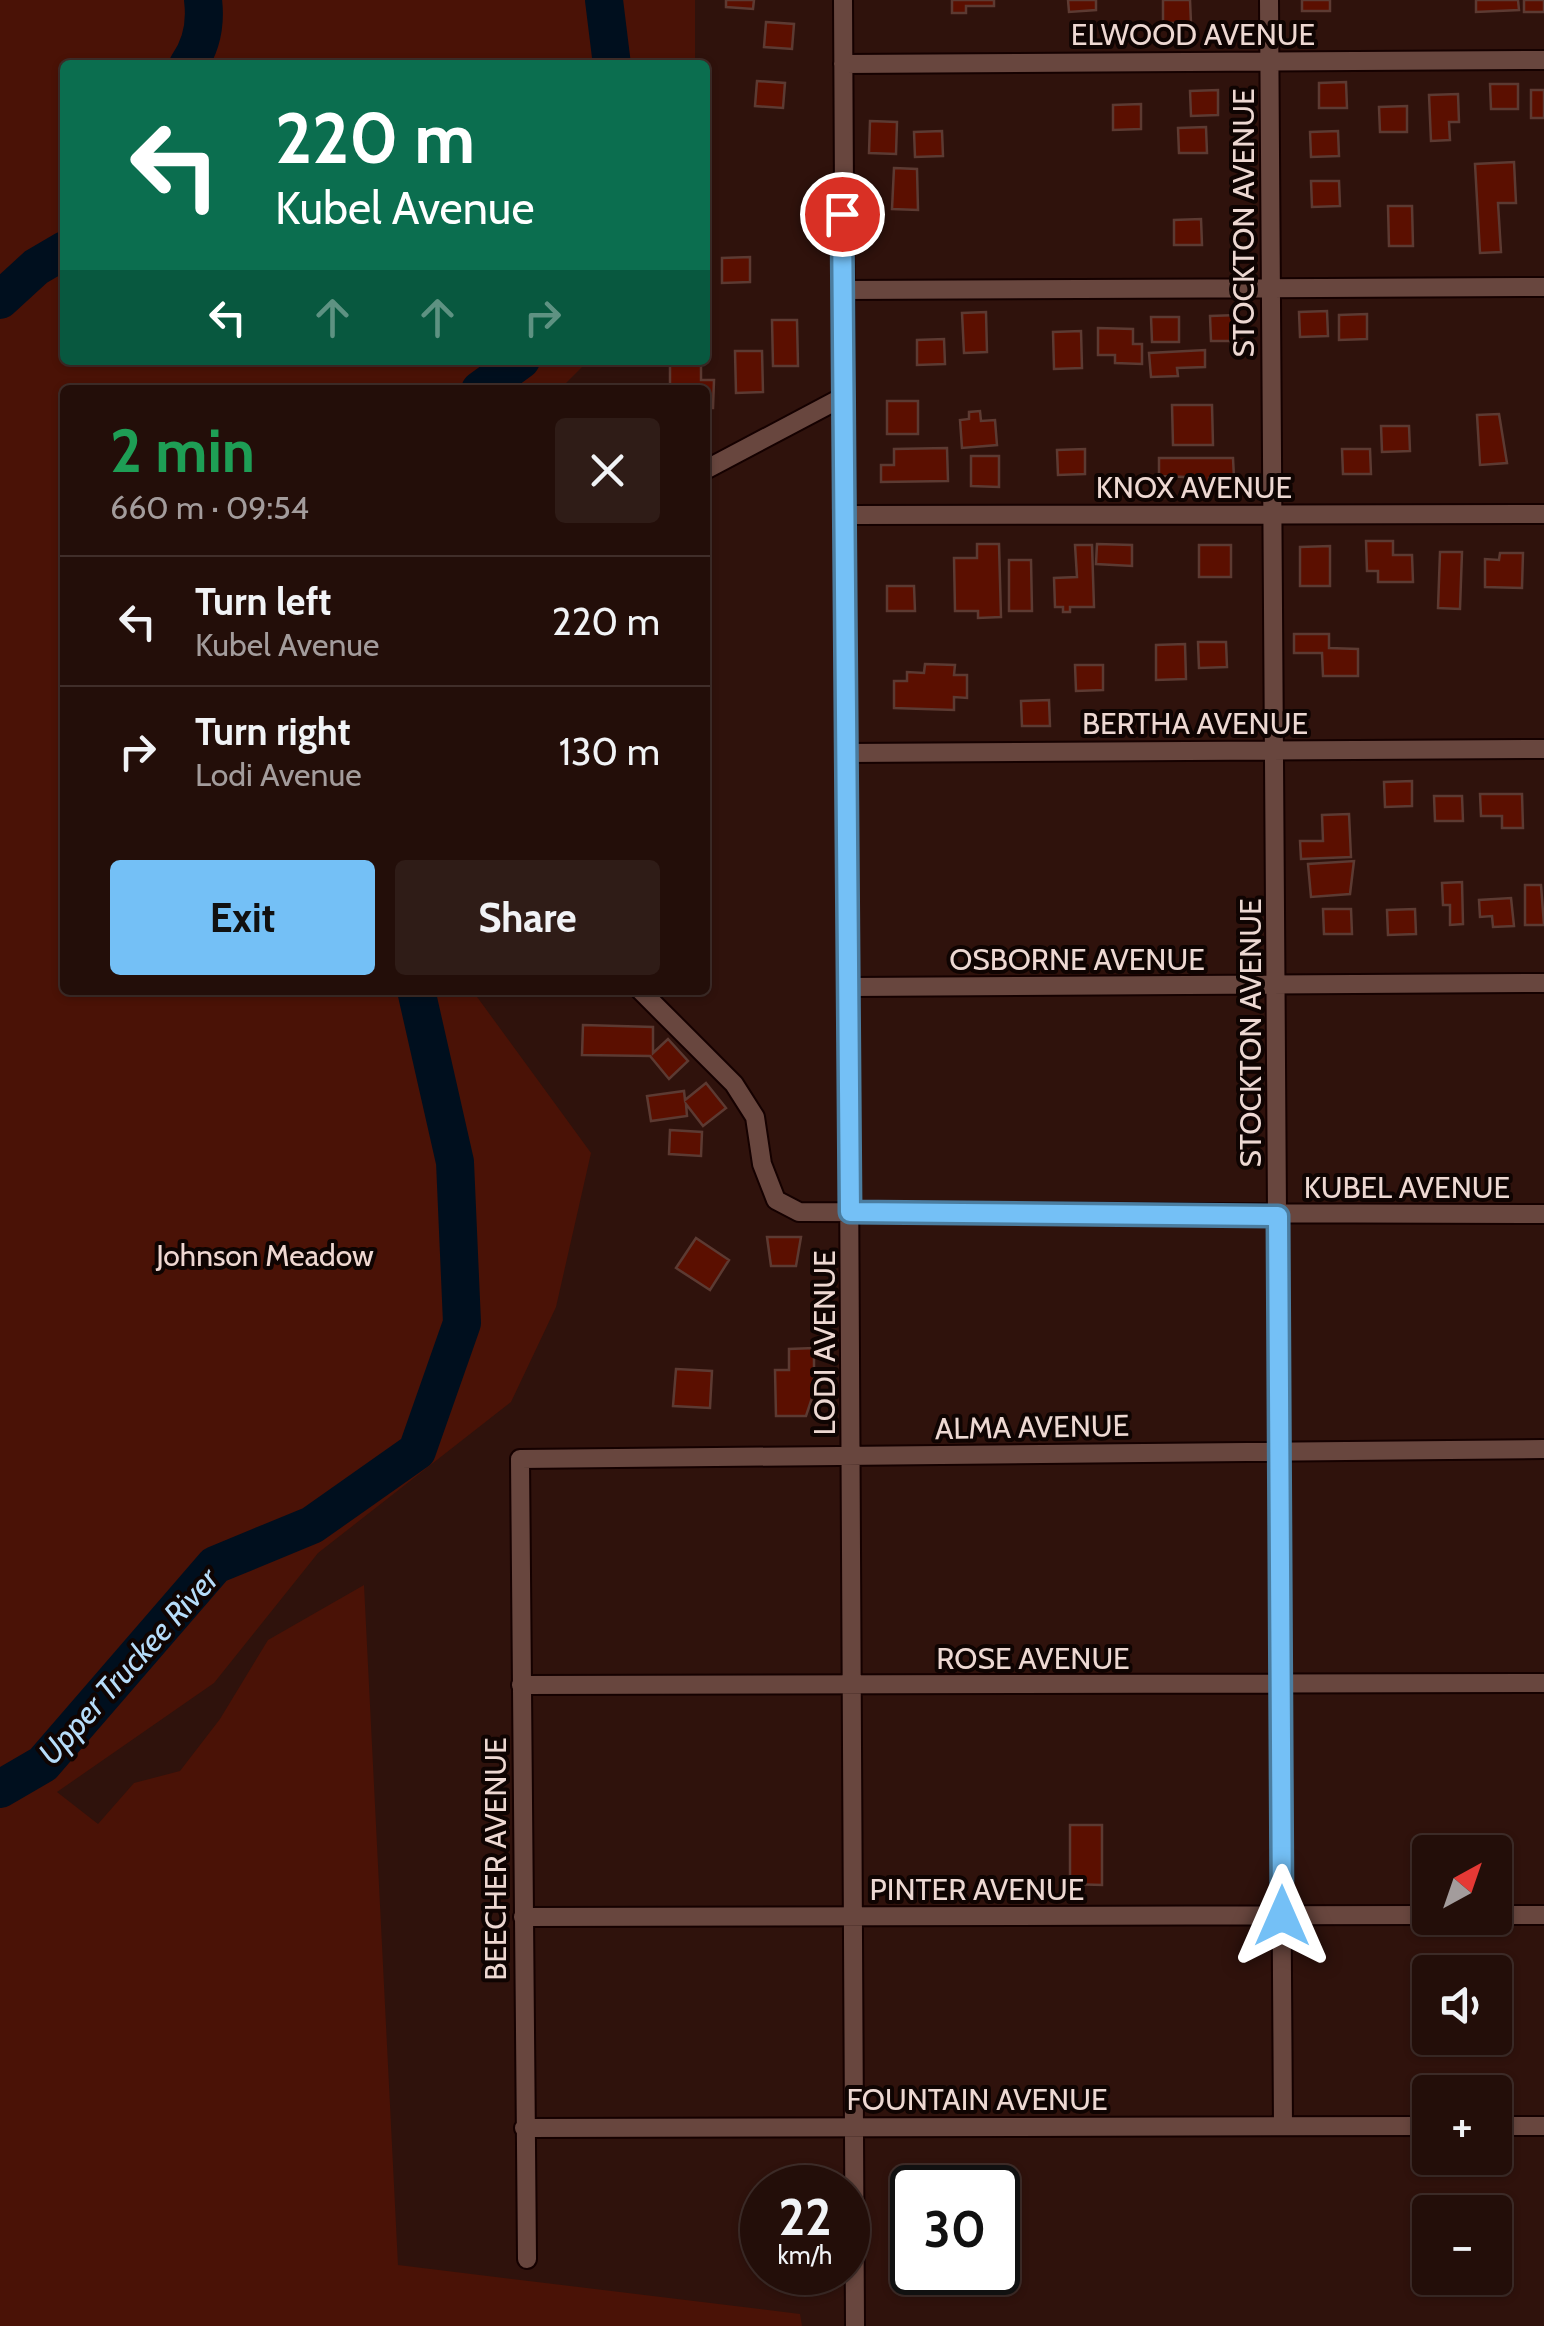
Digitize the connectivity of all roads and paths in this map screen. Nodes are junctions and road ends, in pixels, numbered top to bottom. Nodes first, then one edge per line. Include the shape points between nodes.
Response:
1 (843, 0) edge
2 (1269, 0) edge
3 (1544, 60) edge
4 (1270, 61) junction
5 (843, 64) junction
6 (1272, 287) junction
7 (1544, 287) edge
8 (842, 290) junction
9 (844, 397) junction
10 (710, 467) edge
11 (1270, 514) junction
12 (1544, 514) edge
13 (844, 515) junction
14 (1544, 749) edge
15 (1275, 750) junction
16 (846, 753) junction
17 (1544, 983) edge
18 (1278, 986) junction
19 (850, 987) junction
20 (645, 995) edge
21 (850, 1212) junction
22 (1544, 1214) edge
23 (1278, 1216) junction
24 (1544, 1449) edge
25 (1280, 1451) junction
26 (852, 1456) junction
27 (520, 1459) joint
28 (1544, 1683) edge
29 (522, 1685) junction
30 (855, 1686) junction
31 (1281, 1686) junction
32 (1412, 1915) edge
33 (1512, 1915) edge
34 (1544, 1915) edge
35 (1282, 1916) junction
36 (523, 1918) junction
37 (854, 1918) junction
38 (852, 2126) junction
39 (1283, 2126) junction
40 (1412, 2126) edge
41 (1512, 2126) edge
42 (1544, 2126) edge
43 (524, 2128) junction
44 (527, 2259) dead end
45 (855, 2326) edge

1 - 5 street, LODI AVENUE
2 - 4 street, STOCKTON AVENUE
3 - 4 street, ELWOOD AVENUE
4 - 5 street, ELWOOD AVENUE
4 - 6 street, STOCKTON AVENUE
5 - 8 street, LODI AVENUE
6 - 7 street
6 - 8 street
6 - 11 street, STOCKTON AVENUE
8 - 9 street, LODI AVENUE
9 - 10 street
9 - 13 street, LODI AVENUE
11 - 12 street, KNOX AVENUE
11 - 13 street, KNOX AVENUE
11 - 15 street, STOCKTON AVENUE
13 - 16 street, LODI AVENUE
14 - 15 street, BERTHA AVENUE
15 - 16 street, BERTHA AVENUE
15 - 18 street, STOCKTON AVENUE
16 - 19 street, LODI AVENUE
17 - 18 street, OSBORNE AVENUE
18 - 19 street, OSBORNE AVENUE
18 - 23 street, STOCKTON AVENUE
19 - 21 street, LODI AVENUE
20 - 21 street, KUBEL AVENUE via 734,1084 755,1117 776,1200 799,1212
21 - 23 street, KUBEL AVENUE
21 - 26 street, LODI AVENUE
22 - 23 street, KUBEL AVENUE
23 - 25 street, STOCKTON AVENUE
24 - 25 street, ALMA AVENUE
25 - 26 street, ALMA AVENUE
25 - 31 street, STOCKTON AVENUE
26 - 27 street, ALMA AVENUE
26 - 30 street, LODI AVENUE
27 - 29 street, BEECHER AVENUE
28 - 31 street, ROSE AVENUE
29 - 30 street, ROSE AVENUE
29 - 36 street, BEECHER AVENUE
30 - 31 street, ROSE AVENUE
30 - 37 street, LODI AVENUE
31 - 35 street, STOCKTON AVENUE
32 - 35 street, PINTER AVENUE
33 - 34 street
35 - 37 street, PINTER AVENUE
35 - 39 street, STOCKTON AVENUE
36 - 37 street, PINTER AVENUE
36 - 43 street, BEECHER AVENUE
37 - 38 street, LODI AVENUE
38 - 39 street, FOUNTAIN AVENUE
38 - 43 street, FOUNTAIN AVENUE
38 - 45 street, LODI AVENUE
39 - 40 street, FOUNTAIN AVENUE
41 - 42 street
43 - 44 street, BEECHER AVENUE

